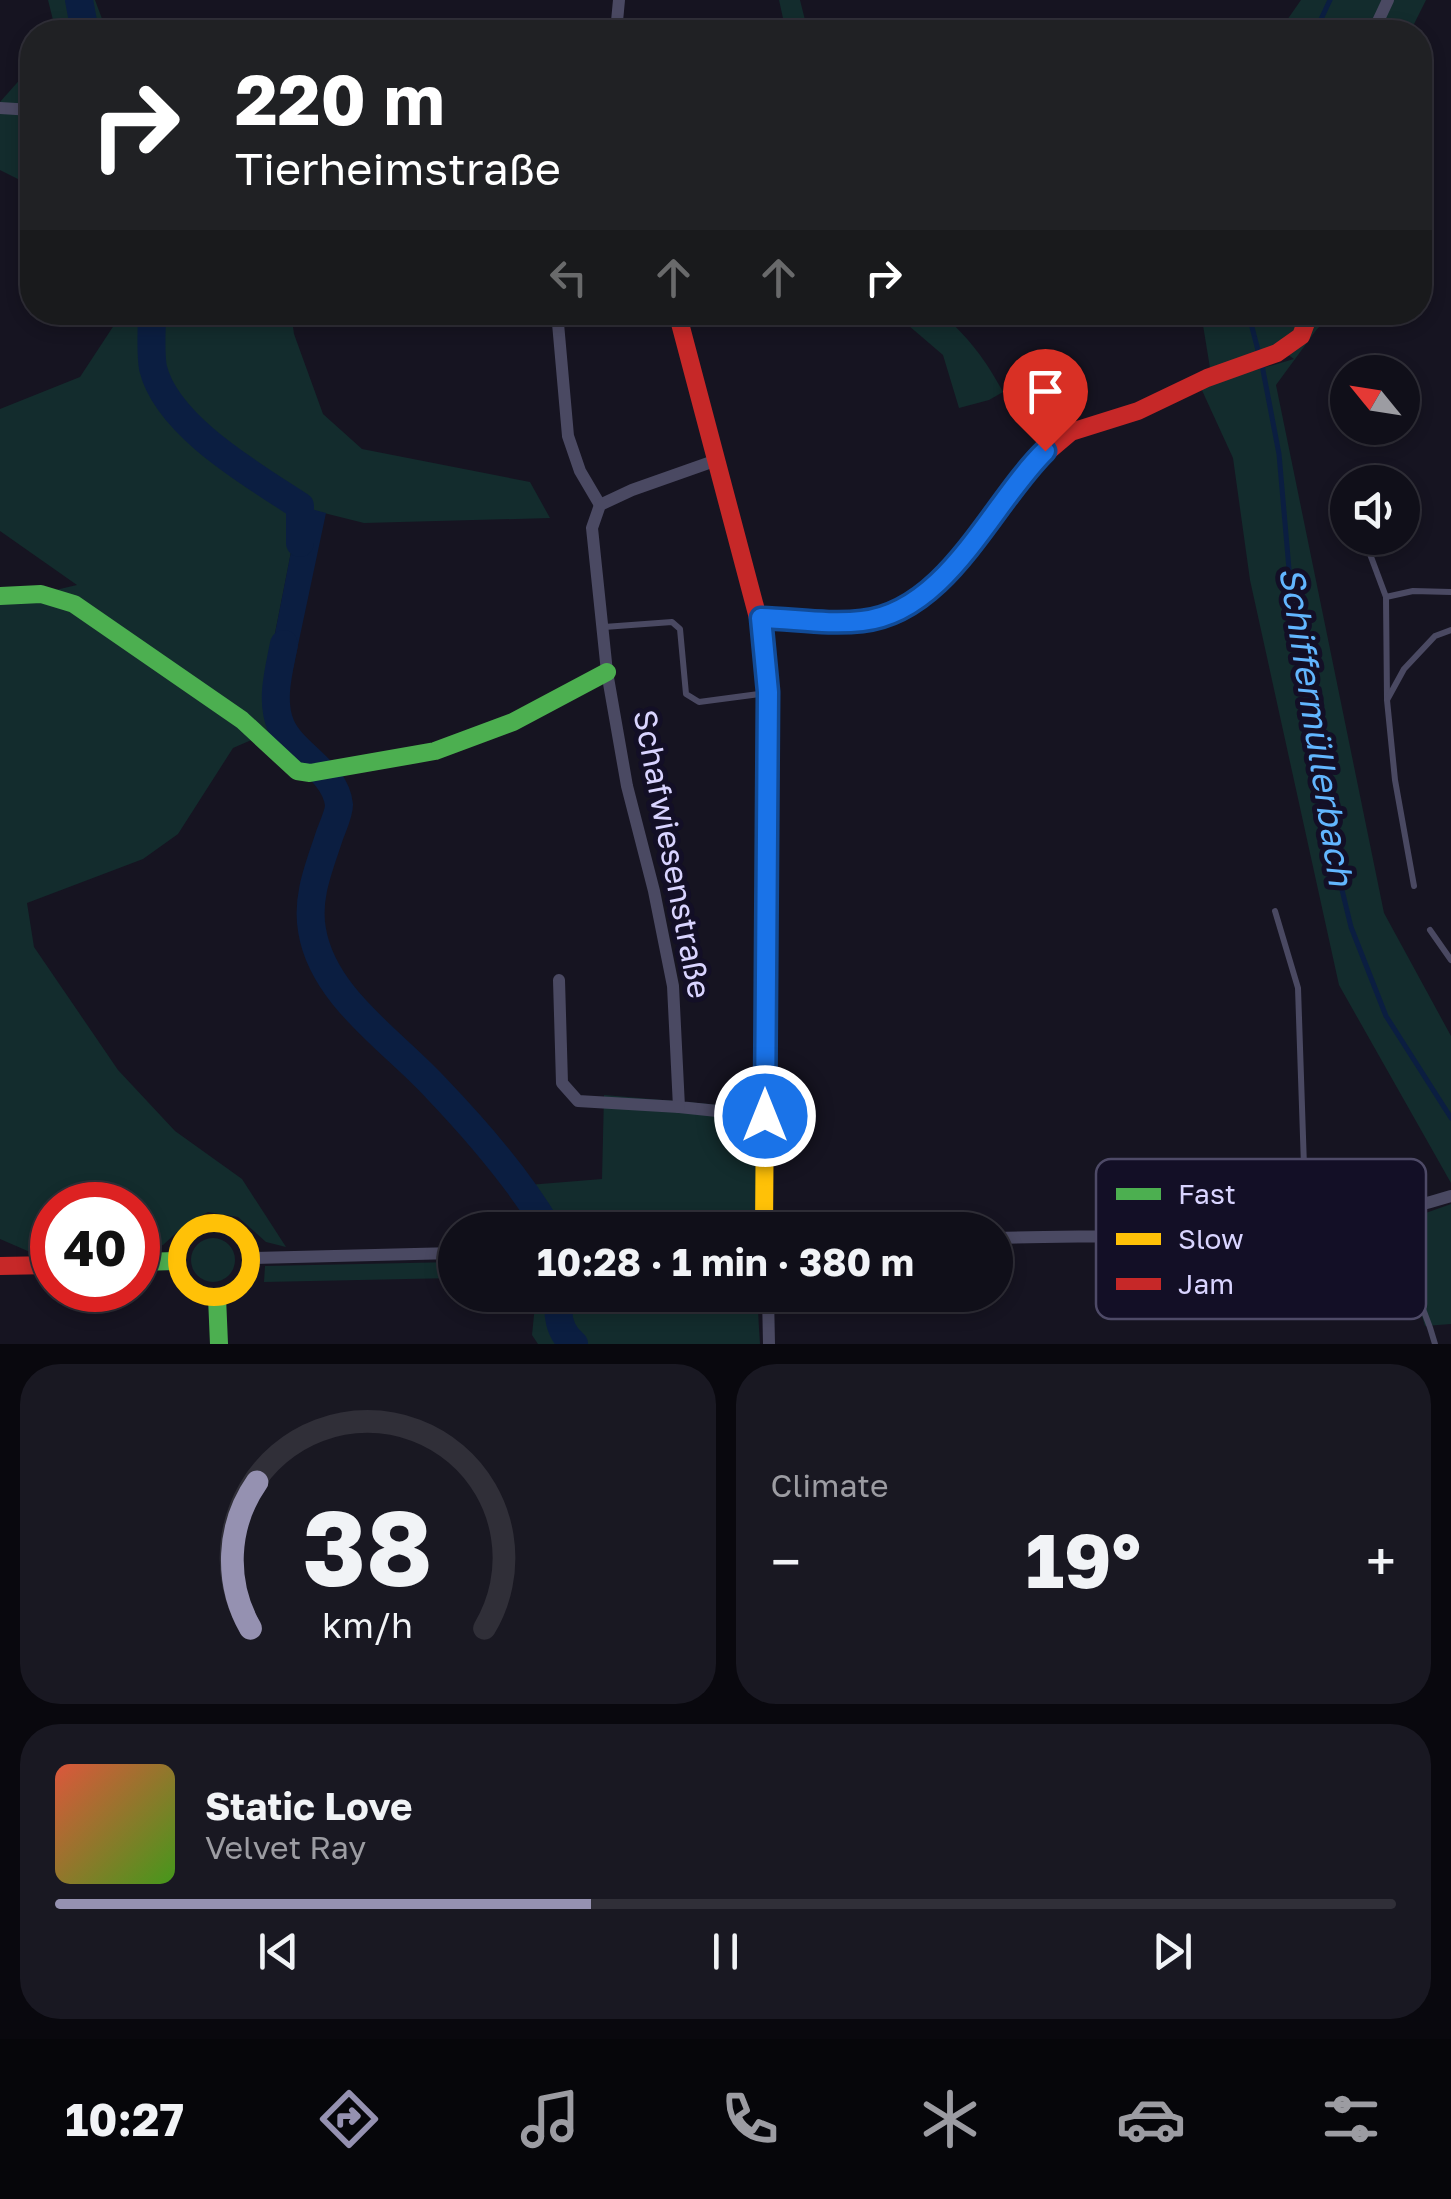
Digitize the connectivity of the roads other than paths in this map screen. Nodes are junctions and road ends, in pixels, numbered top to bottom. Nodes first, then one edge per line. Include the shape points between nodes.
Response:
1 (557, 325) edge
2 (680, 325) edge
3 (1305, 325) edge
4 (717, 460) junction
5 (600, 505) junction
6 (1370, 555) edge
7 (1451, 592) edge
8 (0, 596) edge
9 (1386, 597) junction
10 (761, 618) junction
11 (602, 627) junction
12 (1451, 630) edge
13 (607, 672) junction
14 (768, 692) junction
15 (1387, 700) junction
16 (1414, 886) dead end
17 (1275, 911) dead end
18 (1430, 930) dead end
19 (1451, 960) edge
20 (559, 980) dead end
21 (679, 1107) junction
22 (765, 1116) junction
23 (1304, 1159) edge
24 (1451, 1196) edge
25 (1426, 1202) edge
26 (764, 1212) edge
27 (1096, 1235) edge
28 (1013, 1237) edge
29 (438, 1253) edge
30 (252, 1258) junction
31 (160, 1261) edge
32 (176, 1261) junction
33 (30, 1265) edge
34 (0, 1266) edge
35 (217, 1297) junction
36 (1426, 1310) edge
37 (768, 1312) edge
38 (219, 1344) edge
39 (769, 1344) edge
40 (1435, 1344) edge

1 - 5 street via 568,436
2 - 4 street, Schafwiesenstraße
3 - 10 street via 1277,353 1072,432 1025,471 978,539 930,589 890,614 862,622
4 - 5 street
4 - 10 street, Schafwiesenstraße
5 - 11 street, Schafwiesenstraße via 592,528
6 - 9 lane
7 - 9 lane
8 - 13 street, Schafwiesenstraße via 41,594 74,604 242,720 283,761 310,773 434,752 512,722
9 - 15 lane
10 - 14 street, Schafwiesenstraße
11 - 13 street, Schafwiesenstraße
11 - 14 lane via 672,622 680,629 686,694 699,702
12 - 15 lane via 1434,636
13 - 21 street, Schafwiesenstraße via 673,986
14 - 22 street, Schafwiesenstraße
15 - 16 lane
17 - 23 lane via 1298,988
18 - 19 lane
20 - 21 street via 562,1083 570,1092 578,1100
21 - 22 street
22 - 26 street, Schafwiesenstraße
24 - 25 street
27 - 28 street
29 - 30 street
30 - 32 street via 242,1234 207,1223 186,1236
30 - 35 street via 238,1288
31 - 32 street
32 - 35 street via 194,1291
33 - 34 street
35 - 38 street
36 - 40 lane
37 - 39 street

